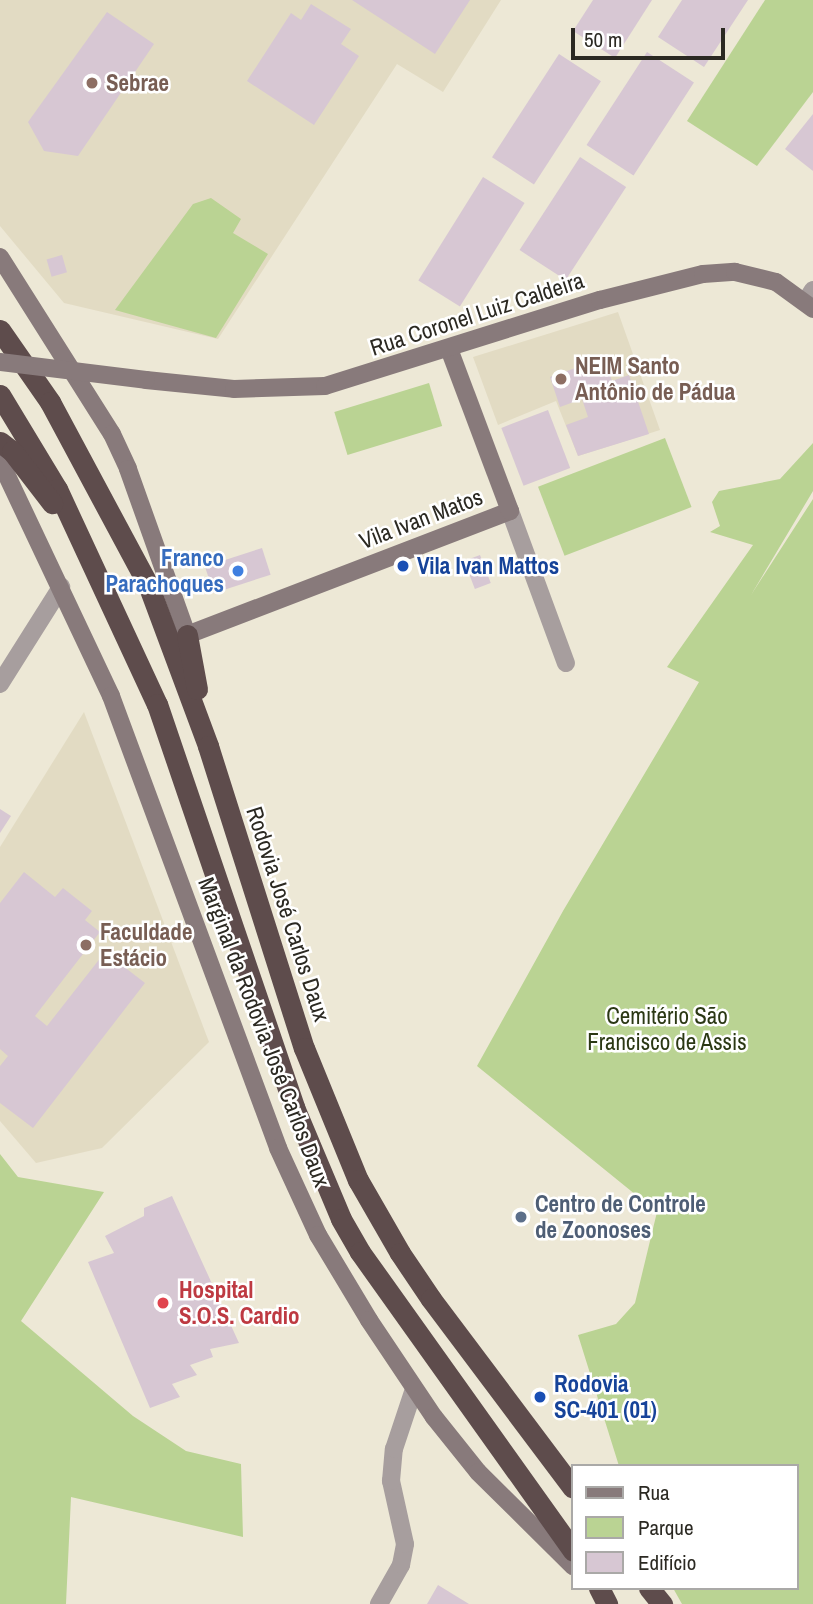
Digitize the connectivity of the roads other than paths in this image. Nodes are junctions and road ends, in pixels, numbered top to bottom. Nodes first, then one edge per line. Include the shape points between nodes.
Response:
1 (0, 257) edge
2 (811, 300) edge
3 (0, 330) edge
4 (449, 349) junction
5 (0, 362) edge
6 (0, 395) edge
7 (0, 442) edge
8 (0, 461) edge
9 (510, 511) junction
10 (88, 553) junction
11 (61, 587) junction
12 (187, 635) junction
13 (566, 663) dead end
14 (0, 684) edge
15 (208, 746) junction
16 (414, 1389) junction
17 (572, 1487) edge
18 (572, 1550) edge
19 (572, 1565) edge
20 (651, 1590) edge
21 (379, 1604) edge
22 (662, 1604) edge

1 - 12 main road via 112,433
2 - 4 main road, Rua Coronel Luiz Caldeira via 776,282 735,272 703,274 600,300
3 - 15 highway, Rodovia José Carlos Daux via 50,402 129,545
4 - 5 main road, Rua Coronel Luiz Caldeira, bridge via 325,386 234,389
4 - 9 main road, Vila Ivan Matos
6 - 10 highway via 57,489
7 - 10 highway via 12,451
8 - 11 main road, Marginal da Rodovia José Carlos Daux
9 - 12 main road, Vila Ivan Matos
9 - 13 street
10 - 18 highway via 157,704 294,1107 341,1219
11 - 14 street
11 - 16 main road, Marginal da Rodovia José Carlos Daux via 111,696 278,1148 318,1235
12 - 15 highway
15 - 17 highway, Rodovia José Carlos Daux via 304,1048 358,1180 430,1299
16 - 19 main road, Marginal da Rodovia José Carlos Daux via 478,1472
16 - 21 street via 394,1448 391,1481 405,1544 401,1565
20 - 22 highway

